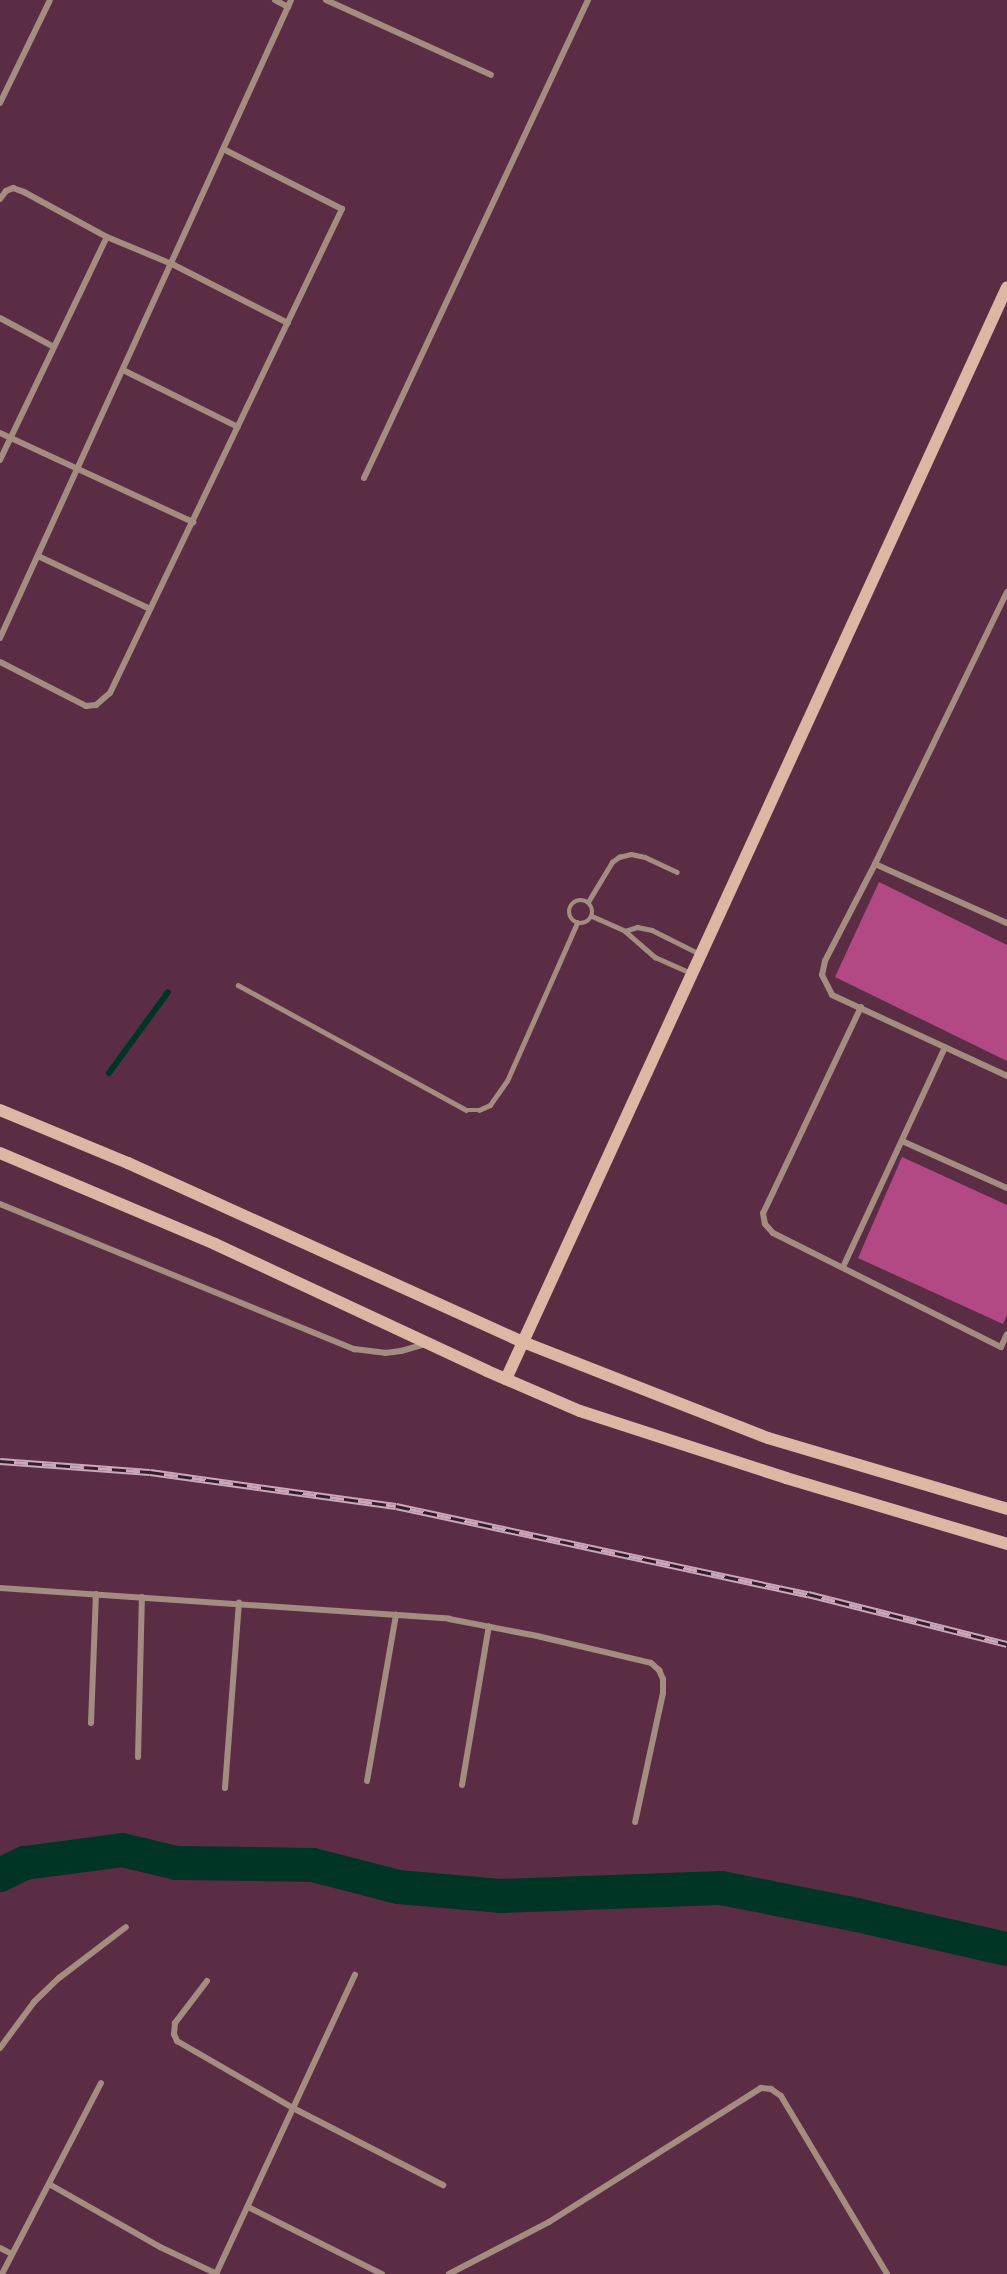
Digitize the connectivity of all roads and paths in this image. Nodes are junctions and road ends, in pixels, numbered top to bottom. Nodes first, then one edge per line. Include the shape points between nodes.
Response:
1 (50, 0) edge
2 (275, 0) edge
3 (326, 0) edge
4 (588, 0) edge
5 (290, 3) edge
6 (491, 75) dead end
7 (0, 103) edge
8 (224, 149) junction
9 (0, 199) edge
10 (107, 237) junction
11 (172, 264) junction
12 (1007, 287) edge
13 (1003, 306) edge
14 (0, 318) edge
15 (288, 323) junction
16 (54, 347) junction
17 (123, 370) junction
18 (238, 427) junction
19 (0, 433) edge
20 (10, 438) junction
21 (0, 460) edge
22 (77, 470) junction
23 (364, 478) dead end
24 (193, 522) junction
25 (38, 556) junction
26 (1007, 592) edge
27 (150, 609) junction
28 (0, 638) edge
29 (0, 662) edge
30 (875, 864) junction
31 (677, 872) dead end
32 (588, 902) junction
33 (592, 916) junction
34 (577, 923) junction
35 (1007, 923) edge
36 (625, 931) junction
37 (702, 955) junction
38 (694, 974) junction
39 (238, 985) dead end
40 (861, 1007) junction
41 (945, 1047) junction
42 (1007, 1076) edge
43 (0, 1110) edge
44 (902, 1141) junction
45 (0, 1154) edge
46 (1007, 1188) edge
47 (0, 1204) edge
48 (843, 1267) junction
49 (1007, 1334) edge
50 (523, 1342) junction
51 (427, 1343) junction
52 (506, 1379) junction
53 (1007, 1509) edge
54 (1007, 1544) edge
55 (0, 1588) edge
56 (96, 1594) junction
57 (142, 1597) junction
58 (238, 1603) junction
59 (396, 1614) junction
60 (489, 1626) junction
61 (91, 1723) dead end
62 (138, 1756) dead end
63 (367, 1781) dead end
64 (462, 1785) dead end
65 (225, 1788) dead end
66 (635, 1822) dead end
67 (126, 1927) dead end
68 (355, 1975) dead end
69 (207, 1981) dead end
70 (0, 2048) edge
71 (101, 2083) dead end
72 (293, 2108) junction
73 (49, 2184) junction
74 (443, 2185) dead end
75 (248, 2207) junction
76 (0, 2248) edge
77 (12, 2254) junction
78 (2, 2274) edge
79 (217, 2274) edge
80 (382, 2274) edge
81 (449, 2274) edge
82 (887, 2274) edge

1 - 7 street
2 - 5 street
3 - 6 street
4 - 23 street
5 - 8 street
8 - 11 street
8 - 15 street via 342,209
9 - 10 street via 13,188
10 - 11 street
10 - 16 street
11 - 15 street
11 - 17 street
12 - 13 main road
13 - 37 main road
14 - 16 street
15 - 18 street
16 - 20 street
17 - 18 street
17 - 22 street
18 - 24 street
19 - 20 street
20 - 21 street
20 - 22 street
22 - 24 street
22 - 25 street
24 - 27 street
25 - 27 street
25 - 28 street
26 - 30 street
27 - 29 street via 110,693 96,705 86,706
30 - 35 street
30 - 40 street via 825,961 822,975 832,994
31 - 32 lane via 645,856 619,857
32 - 33 lane
32 - 34 lane via 576,901 571,907 571,918
33 - 34 lane via 584,924
33 - 36 lane
34 - 39 lane via 507,1081 490,1105 479,1110 466,1110
36 - 37 lane via 637,927 652,930
36 - 38 lane via 655,957
37 - 38 main road
38 - 50 main road
40 - 41 street
40 - 48 street via 763,1213 765,1224 773,1233
41 - 42 street
41 - 44 street
43 - 50 main road via 140,1168
44 - 46 street
44 - 48 street
45 - 51 main road via 215,1244
47 - 51 street via 354,1349 373,1353 401,1351
48 - 49 street via 1001,1347
50 - 52 main road
50 - 53 main road via 768,1438
51 - 52 main road
52 - 54 main road via 580,1411
55 - 56 street
56 - 57 street
56 - 61 street
57 - 58 street
57 - 62 street
58 - 59 street
58 - 65 street
59 - 60 street
59 - 63 street
60 - 64 street
60 - 66 street via 651,1663 659,1670 663,1693
67 - 70 street via 34,2002
68 - 72 street
69 - 72 street via 175,2023 177,2041
71 - 73 street
72 - 74 street
72 - 75 street
73 - 77 street
73 - 79 street via 160,2247
75 - 79 street
75 - 80 street
76 - 77 street
77 - 78 street
81 - 82 street via 549,2222 760,2088 781,2096

